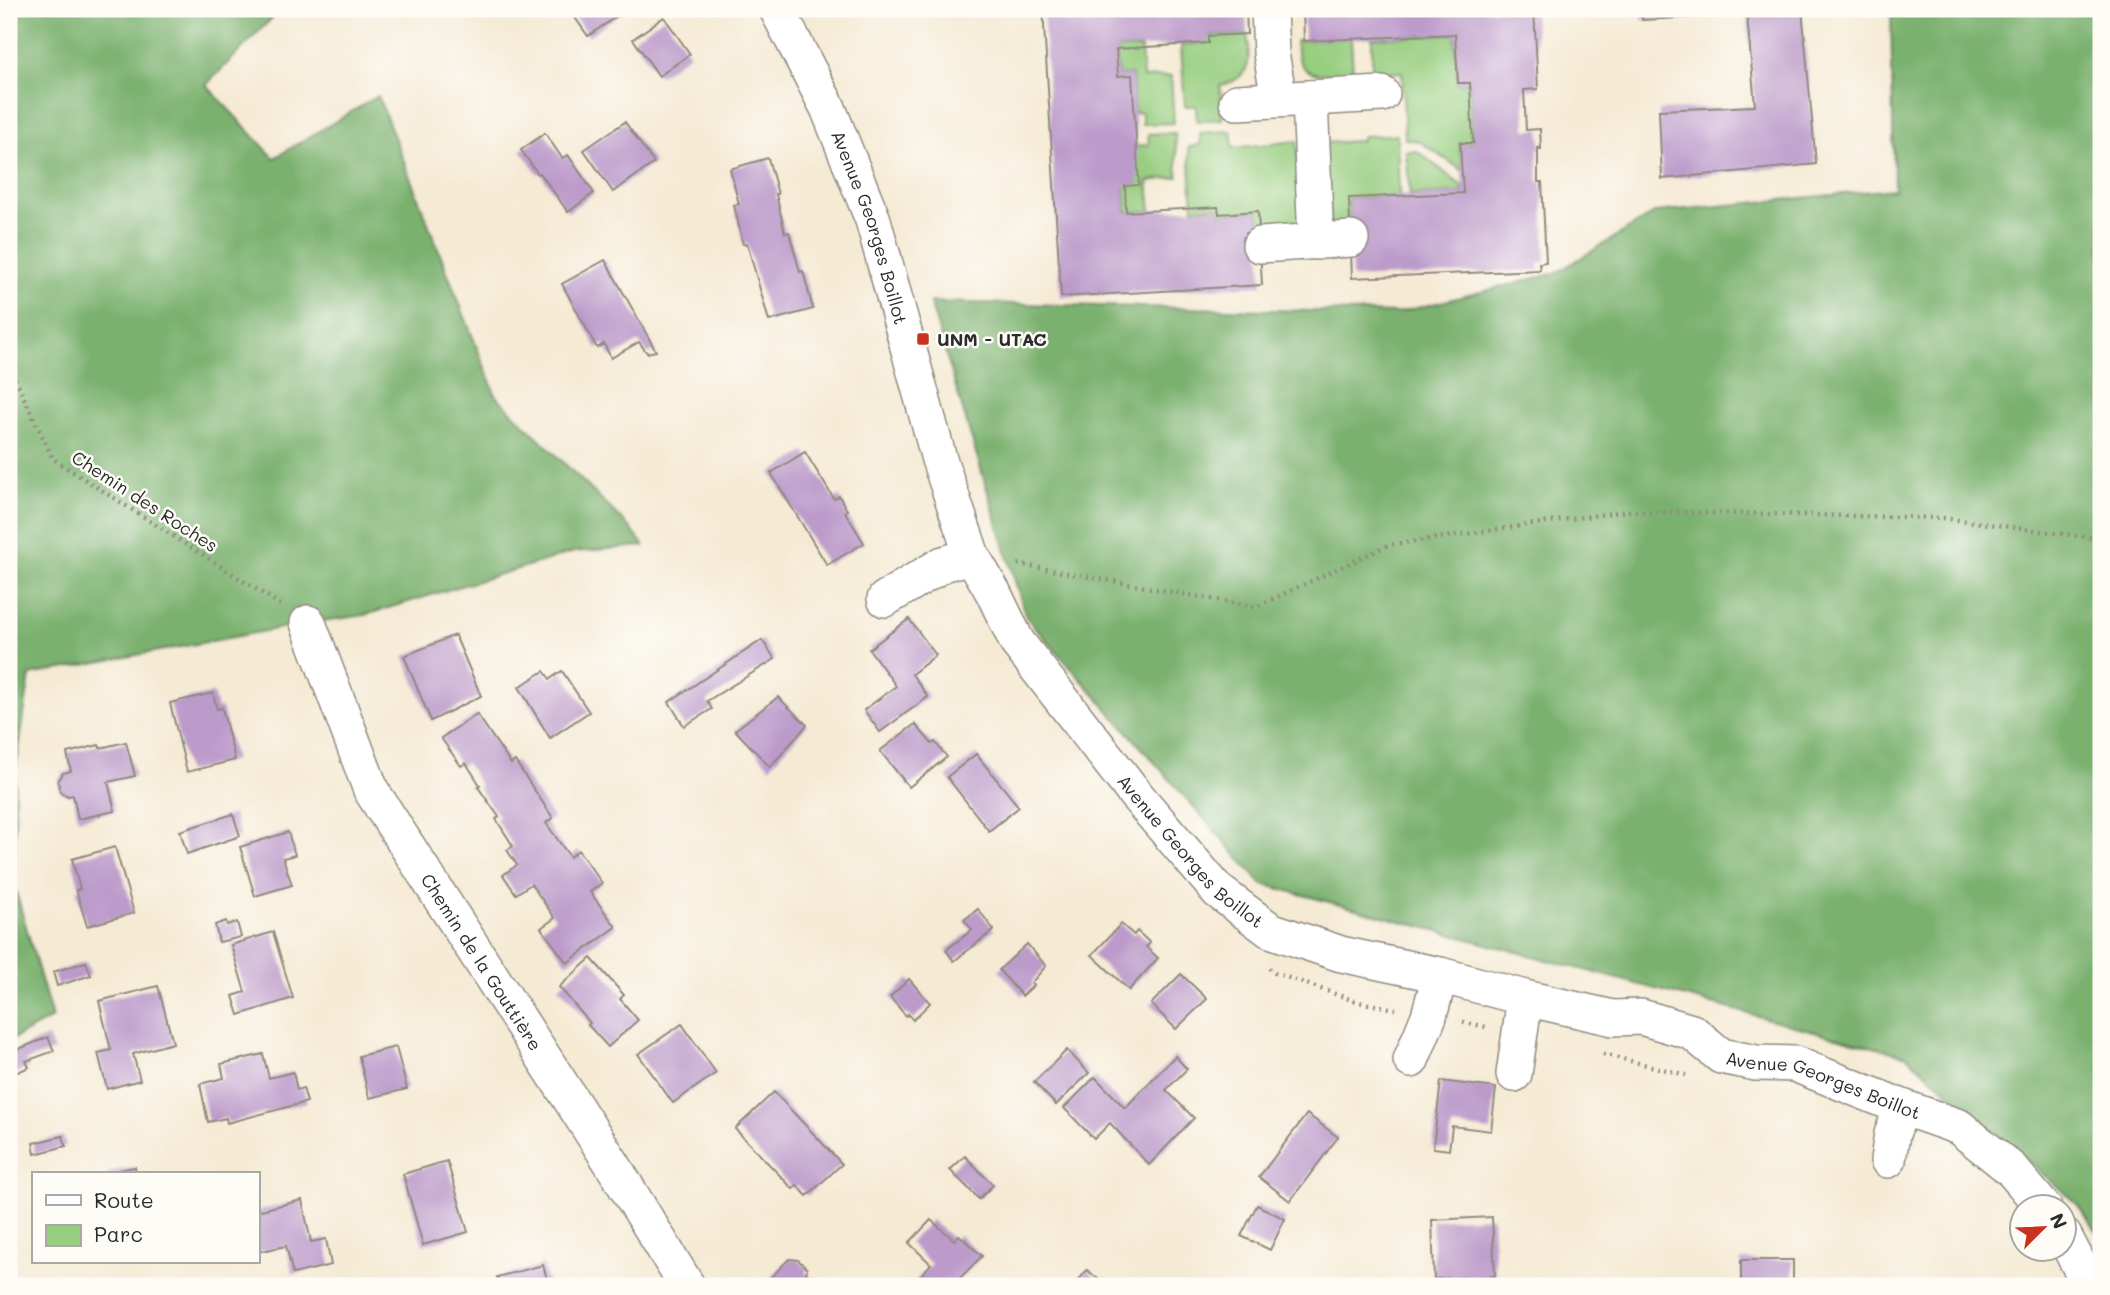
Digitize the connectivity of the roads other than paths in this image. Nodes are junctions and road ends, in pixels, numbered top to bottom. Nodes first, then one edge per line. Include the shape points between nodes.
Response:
1 (777, 9) edge
2 (1269, 9) edge
3 (1382, 94) dead end
4 (1294, 98) junction
5 (1237, 102) dead end
6 (1350, 239) dead end
7 (1316, 242) junction
8 (1260, 245) dead end
9 (972, 556) junction
10 (885, 599) dead end
11 (308, 623) road end
12 (1440, 975) junction
13 (1525, 998) junction
14 (1411, 1060) dead end
15 (1514, 1074) dead end
16 (1902, 1107) junction
17 (1888, 1160) dead end
18 (2032, 1194) edge
19 (2078, 1263) edge
20 (687, 1286) edge
21 (2090, 1286) edge

1 - 9 street, Avenue Georges Boillot via 828,108 873,220 939,459
2 - 4 street via 1271,53
3 - 4 street
4 - 5 street
4 - 7 street
6 - 7 street
7 - 8 street
9 - 10 street via 943,564
9 - 12 street, Avenue Georges Boillot via 1017,642 1136,795 1218,891 1270,930 1341,954
11 - 20 street, Chemin de la Gouttière via 371,790
12 - 13 street, Avenue Georges Boillot
12 - 14 street
13 - 15 street
13 - 16 street, Avenue Georges Boillot via 1613,1018 1641,1017 1667,1024 1692,1032 1721,1056 1795,1064
16 - 17 street
16 - 18 street, Avenue Georges Boillot via 1959,1127 2011,1169
19 - 21 street

